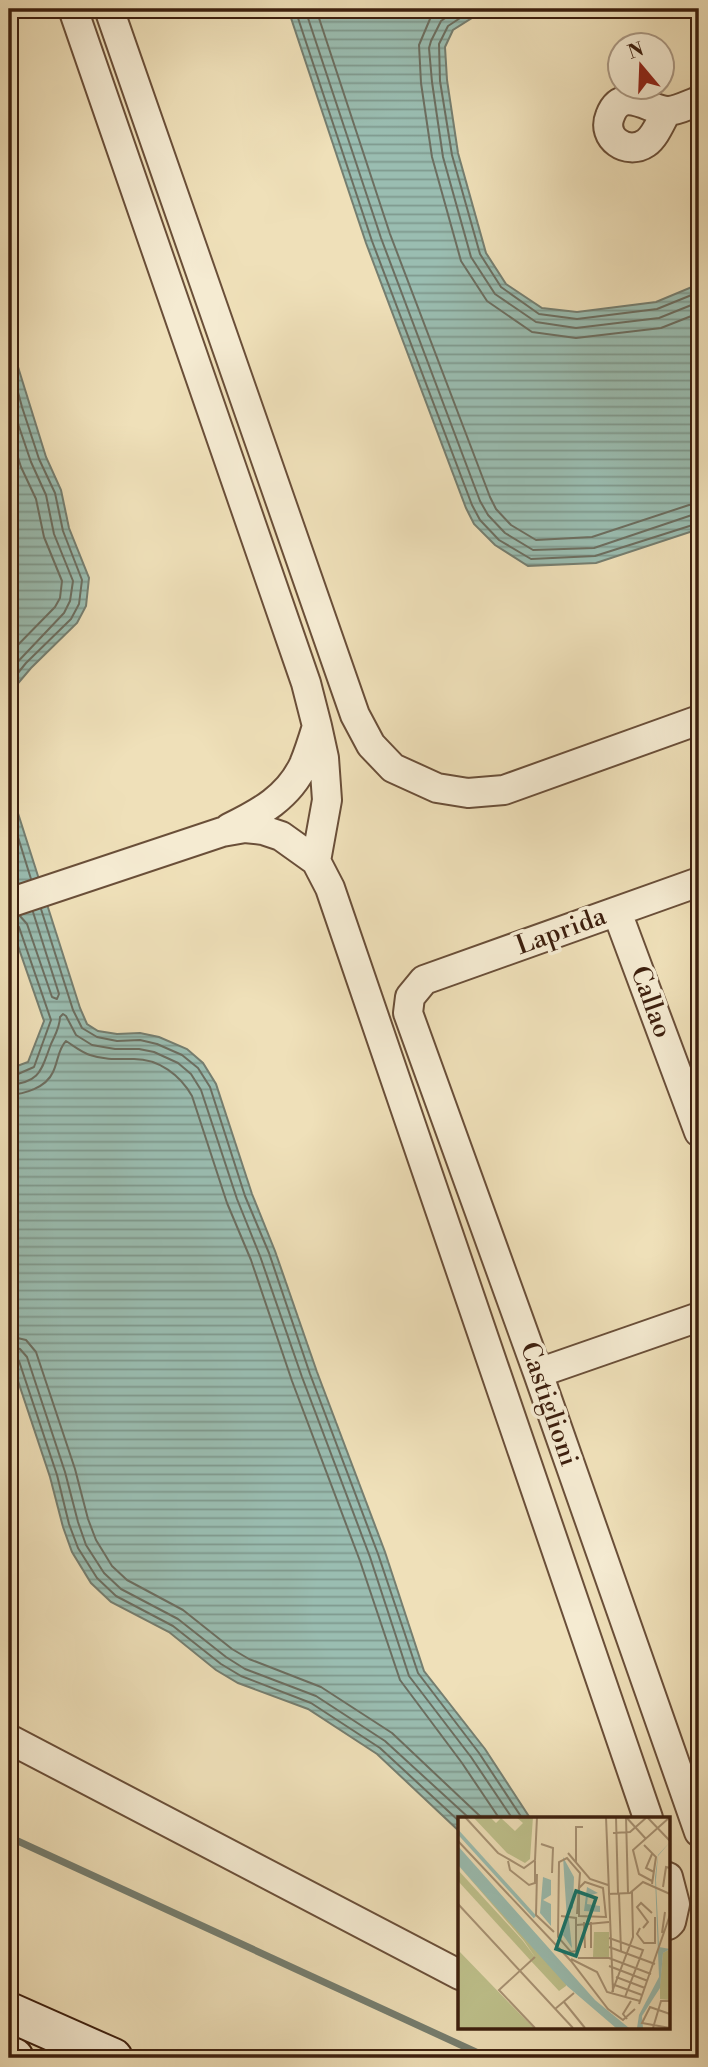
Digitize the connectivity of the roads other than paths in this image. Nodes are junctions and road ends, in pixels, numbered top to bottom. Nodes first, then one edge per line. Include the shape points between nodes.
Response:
1 (73, 9) edge
2 (109, 9) edge
3 (699, 101) edge
4 (667, 111) dead end
5 (699, 720) edge
6 (317, 726) junction
7 (222, 832) junction
8 (316, 861) junction
9 (699, 882) edge
10 (9, 903) edge
11 (617, 912) junction
12 (424, 980) joint
13 (699, 1132) edge
14 (699, 1317) edge
15 (538, 1373) junction
16 (9, 1739) edge
17 (690, 1779) edge
18 (648, 1817) edge
19 (699, 1830) edge
20 (670, 1885) edge
21 (670, 1923) edge
22 (458, 1974) edge
23 (9, 2012) edge
24 (9, 2056) edge
25 (14, 2058) edge
26 (113, 2058) edge

1 - 6 street
2 - 5 street via 355,715 371,745 393,768 437,788 468,793 504,790
3 - 4 street
6 - 7 street via 304,765 279,799
6 - 8 street via 327,800
7 - 8 street via 263,830 281,836
7 - 10 street
8 - 18 street via 330,888
9 - 11 street, Laprida
11 - 12 street, Laprida
11 - 13 street, Callao
12 - 15 street, Castiglioni via 410,997 408,1013
14 - 15 street
15 - 17 street, Castiglioni
16 - 22 street
17 - 19 street, Castiglioni
20 - 21 street via 675,1904
23 - 26 main road
24 - 25 main road

